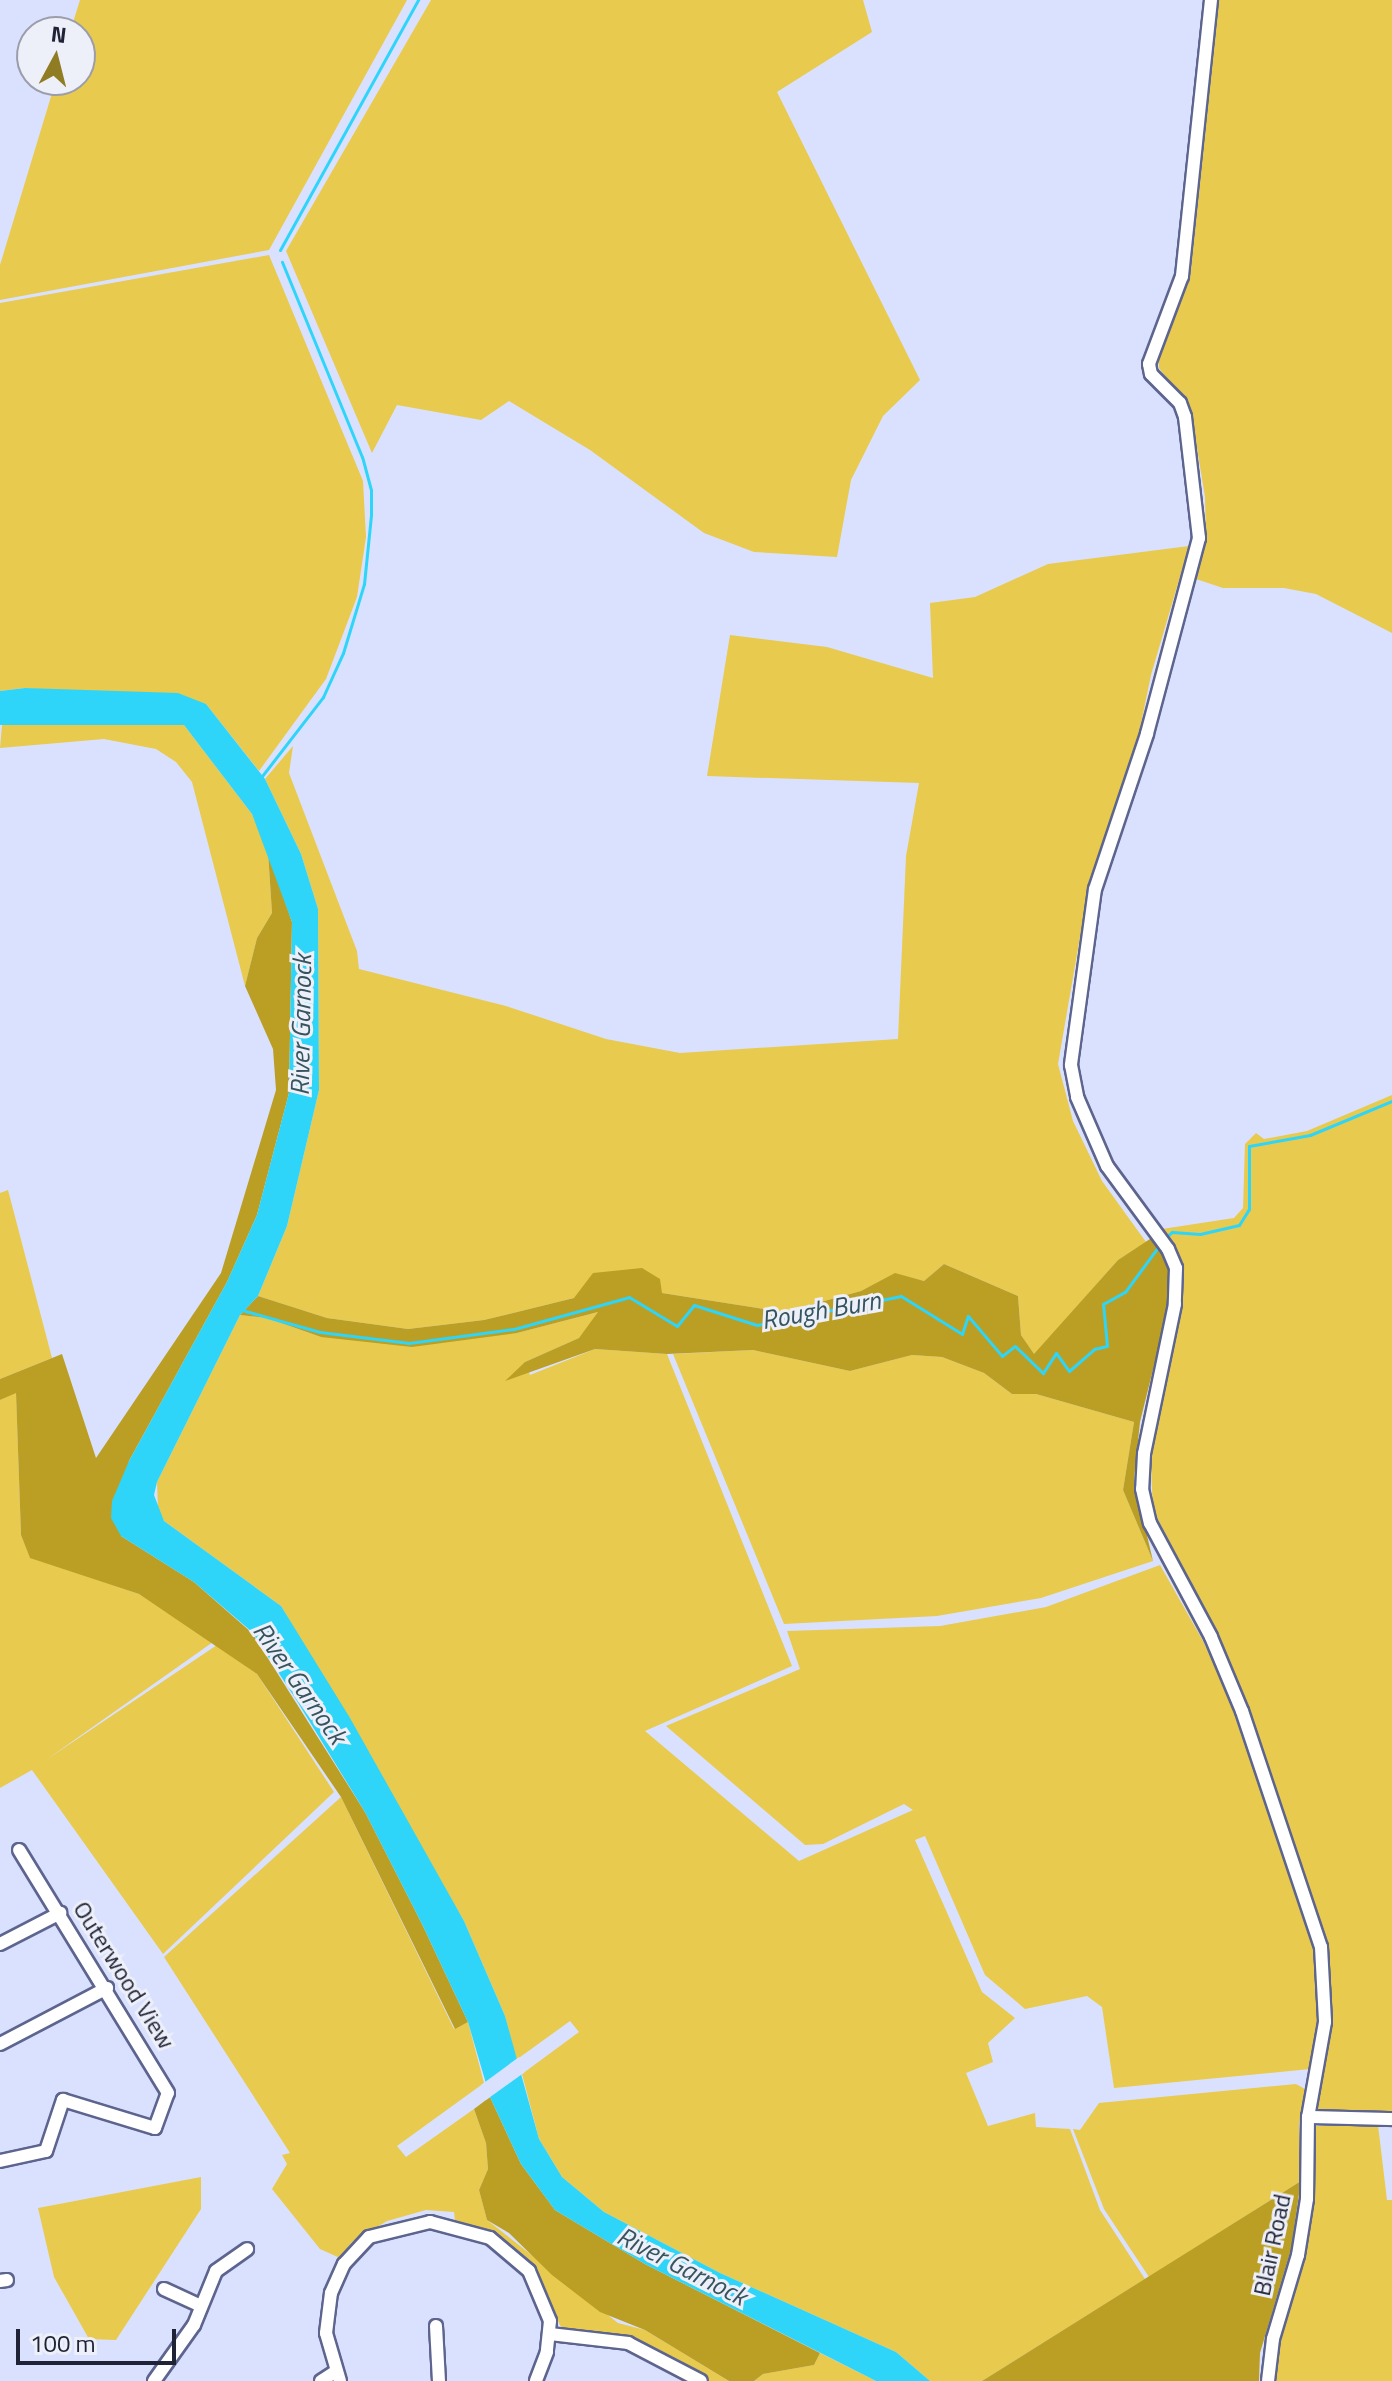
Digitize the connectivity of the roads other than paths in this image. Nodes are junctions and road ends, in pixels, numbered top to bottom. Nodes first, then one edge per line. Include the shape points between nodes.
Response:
1 (1211, 0) edge
2 (19, 1850) dead end
3 (60, 1913) junction
4 (0, 1944) edge
5 (107, 1988) junction
6 (0, 2044) edge
7 (1308, 2117) junction
8 (1392, 2119) edge
9 (0, 2161) edge
10 (247, 2249) dead end
11 (164, 2289) dead end
12 (201, 2306) junction
13 (436, 2326) dead end
14 (550, 2334) junction
15 (337, 2377) edge
16 (697, 2380) edge
17 (154, 2381) edge
18 (321, 2381) edge
19 (439, 2381) edge
20 (536, 2381) edge
21 (1268, 2381) edge

1 - 7 street, Blair Road via 1182,276 1149,364 1185,417 1199,538 1147,734 1095,889 1071,1051 1072,1080 1107,1166 1168,1249 1177,1286 1147,1434 1142,1489 1155,1538 1239,1705 1321,1947 1325,2022
2 - 3 street, Outerwood View
3 - 4 street
3 - 5 street, Outerwood View
5 - 6 street
5 - 9 street, Outerwood View via 166,2083 155,2128 63,2100 46,2151
7 - 8 street
7 - 21 street, Blair Road via 1307,2199 1298,2255 1269,2357
10 - 12 street via 221,2263
11 - 12 street
12 - 17 street via 187,2338
13 - 19 street
14 - 15 street via 539,2287 503,2246 454,2225 408,2225 369,2237 337,2278 326,2333
14 - 16 street via 628,2343
14 - 20 street
15 - 18 street

